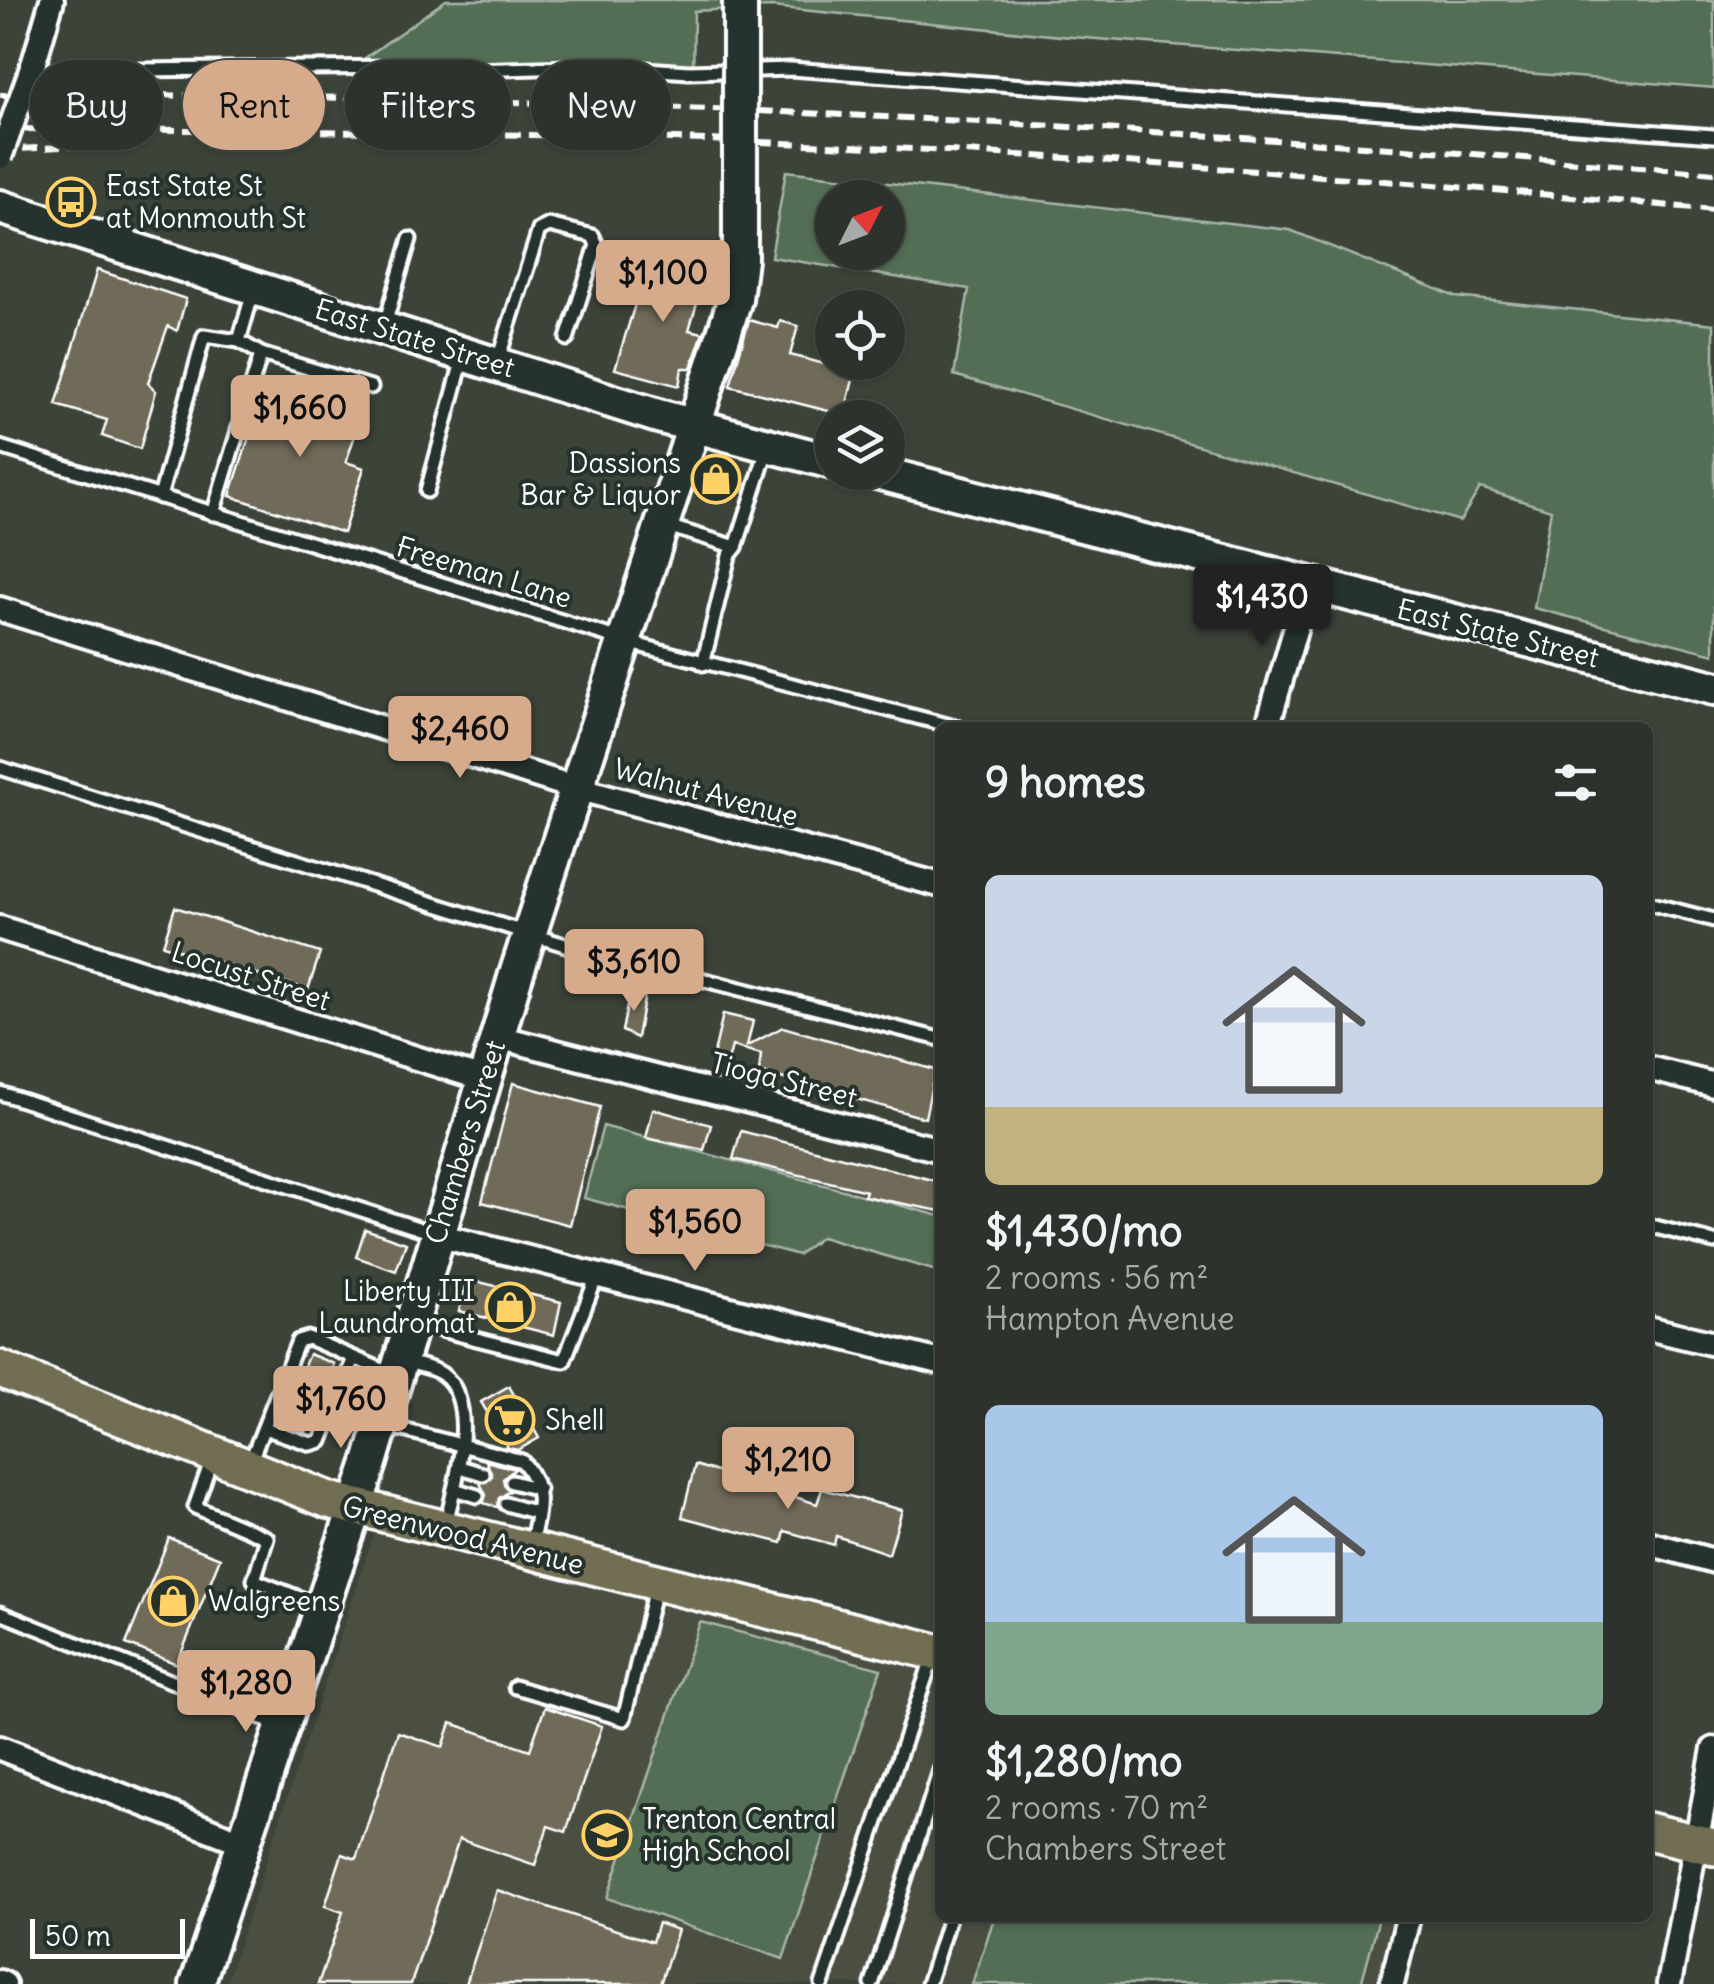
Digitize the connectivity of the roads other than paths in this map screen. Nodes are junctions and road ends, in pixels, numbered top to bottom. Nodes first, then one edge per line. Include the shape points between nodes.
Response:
1 (52, 0) edge
2 (740, 0) edge
3 (44, 60) edge
4 (163, 66) edge
5 (30, 94) edge
6 (1714, 136) edge
7 (0, 158) edge
8 (0, 207) edge
9 (410, 238) dead end
10 (254, 288) junction
11 (384, 328) junction
12 (567, 339) dead end
13 (239, 341) junction
14 (261, 354) junction
15 (464, 354) junction
16 (497, 364) junction
17 (370, 388) dead end
18 (694, 426) junction
19 (769, 446) junction
20 (0, 447) edge
21 (815, 458) edge
22 (905, 480) edge
23 (427, 491) dead end
24 (160, 497) junction
25 (213, 514) junction
26 (662, 524) junction
27 (736, 548) junction
28 (1308, 585) junction
29 (0, 609) edge
30 (624, 641) junction
31 (703, 664) junction
32 (1714, 688) edge
33 (935, 722) edge
34 (1268, 722) edge
35 (0, 768) edge
36 (576, 788) junction
37 (935, 883) edge
38 (1653, 904) edge
39 (1714, 920) edge
40 (0, 928) edge
41 (530, 934) junction
42 (498, 1037) junction
43 (935, 1039) edge
44 (1653, 1069) edge
45 (484, 1079) junction
46 (1714, 1085) edge
47 (0, 1093) edge
48 (935, 1149) edge
49 (1653, 1226) edge
50 (437, 1234) junction
51 (1714, 1242) edge
52 (597, 1276) junction
53 (409, 1322) junction
54 (1653, 1329) edge
55 (1714, 1344) edge
56 (354, 1358) junction
57 (935, 1361) edge
58 (396, 1367) junction
59 (0, 1370) edge
60 (380, 1424) junction
61 (264, 1428) junction
62 (462, 1446) junction
63 (213, 1455) junction
64 (460, 1467) junction
65 (248, 1469) junction
66 (483, 1474) dead end
67 (512, 1482) dead end
68 (539, 1489) junction
69 (454, 1490) junction
70 (477, 1496) dead end
71 (506, 1504) dead end
72 (355, 1506) junction
73 (538, 1513) junction
74 (444, 1531) junction
75 (1653, 1544) edge
76 (529, 1552) junction
77 (1714, 1560) edge
78 (656, 1584) junction
79 (322, 1607) junction
80 (0, 1614) edge
81 (935, 1652) edge
82 (935, 1658) edge
83 (515, 1687) dead end
84 (282, 1725) junction
85 (0, 1748) edge
86 (1714, 1749) edge
87 (935, 1786) edge
88 (1653, 1833) edge
89 (244, 1843) junction
90 (1705, 1844) edge
91 (947, 1922) edge
92 (1407, 1922) edge
93 (197, 1984) edge
94 (822, 1984) edge
95 (872, 1984) edge
96 (928, 1984) edge
97 (1392, 1984) edge
98 (1669, 1984) edge

1 - 3 street
2 - 18 street, Chambers Street, bridge via 740,259 735,299
4 - 6 lane via 791,69
5 - 7 street, bridge
8 - 10 street, East State Street
9 - 11 lane
10 - 11 street, East State Street
10 - 13 lane
11 - 15 street, East State Street
12 - 16 lane via 597,244 593,236 549,226 538,230
13 - 14 lane
13 - 24 lane via 204,336
14 - 17 lane
14 - 25 lane
15 - 16 street, East State Street
15 - 23 lane
16 - 18 street, East State Street
18 - 19 street, East State Street
18 - 26 street, Chambers Street
19 - 21 street, East State Street
19 - 27 lane
20 - 24 lane, Freeman Lane
22 - 28 street, East State Street
24 - 25 lane, Freeman Lane
25 - 30 lane, Freeman Lane
26 - 27 lane
26 - 30 street, Chambers Street
27 - 31 lane
28 - 32 street, East State Street
28 - 34 street
29 - 36 street, Walnut Avenue
30 - 31 lane, Freeman Lane
30 - 36 street, Chambers Street
31 - 33 lane, Freeman Lane
35 - 41 lane
36 - 37 street, Walnut Avenue
36 - 41 street, Chambers Street
38 - 39 lane
40 - 45 street, Locust Street
41 - 42 street, Chambers Street
41 - 43 lane
42 - 45 street, Chambers Street
42 - 48 street, Tioga Street
44 - 46 street
45 - 50 street, Chambers Street
47 - 50 lane
49 - 51 lane
50 - 52 street
50 - 53 street, Chambers Street
52 - 53 lane via 564,1361
52 - 57 street
53 - 58 street, Chambers Street
54 - 55 street
56 - 58 lane
56 - 61 lane via 321,1441 311,1444
56 - 61 lane via 308,1338 298,1342
58 - 60 street, Chambers Street
58 - 62 lane via 439,1371 452,1383
59 - 63 main road, Greenwood Avenue
60 - 62 lane
60 - 72 street, Chambers Street
61 - 65 lane
62 - 64 lane
62 - 68 lane via 522,1461
63 - 65 main road, Greenwood Avenue
63 - 79 lane via 195,1507 266,1538 254,1580
64 - 66 lane
64 - 69 lane
65 - 72 main road, Greenwood Avenue
67 - 68 lane
68 - 73 lane
69 - 70 lane
69 - 74 lane
71 - 73 lane
72 - 74 main road, Greenwood Avenue
72 - 79 street, Chambers Street
73 - 76 lane
74 - 76 main road, Greenwood Avenue
75 - 77 street
76 - 78 main road, Greenwood Avenue
78 - 81 main road, Greenwood Avenue
78 - 83 lane via 624,1719
79 - 84 street, Chambers Street
80 - 84 lane
82 - 94 lane
84 - 89 street, Chambers Street
85 - 89 street
86 - 90 street
87 - 95 lane
88 - 90 main road
89 - 93 street, Chambers Street
90 - 98 street
91 - 96 lane
92 - 97 street

